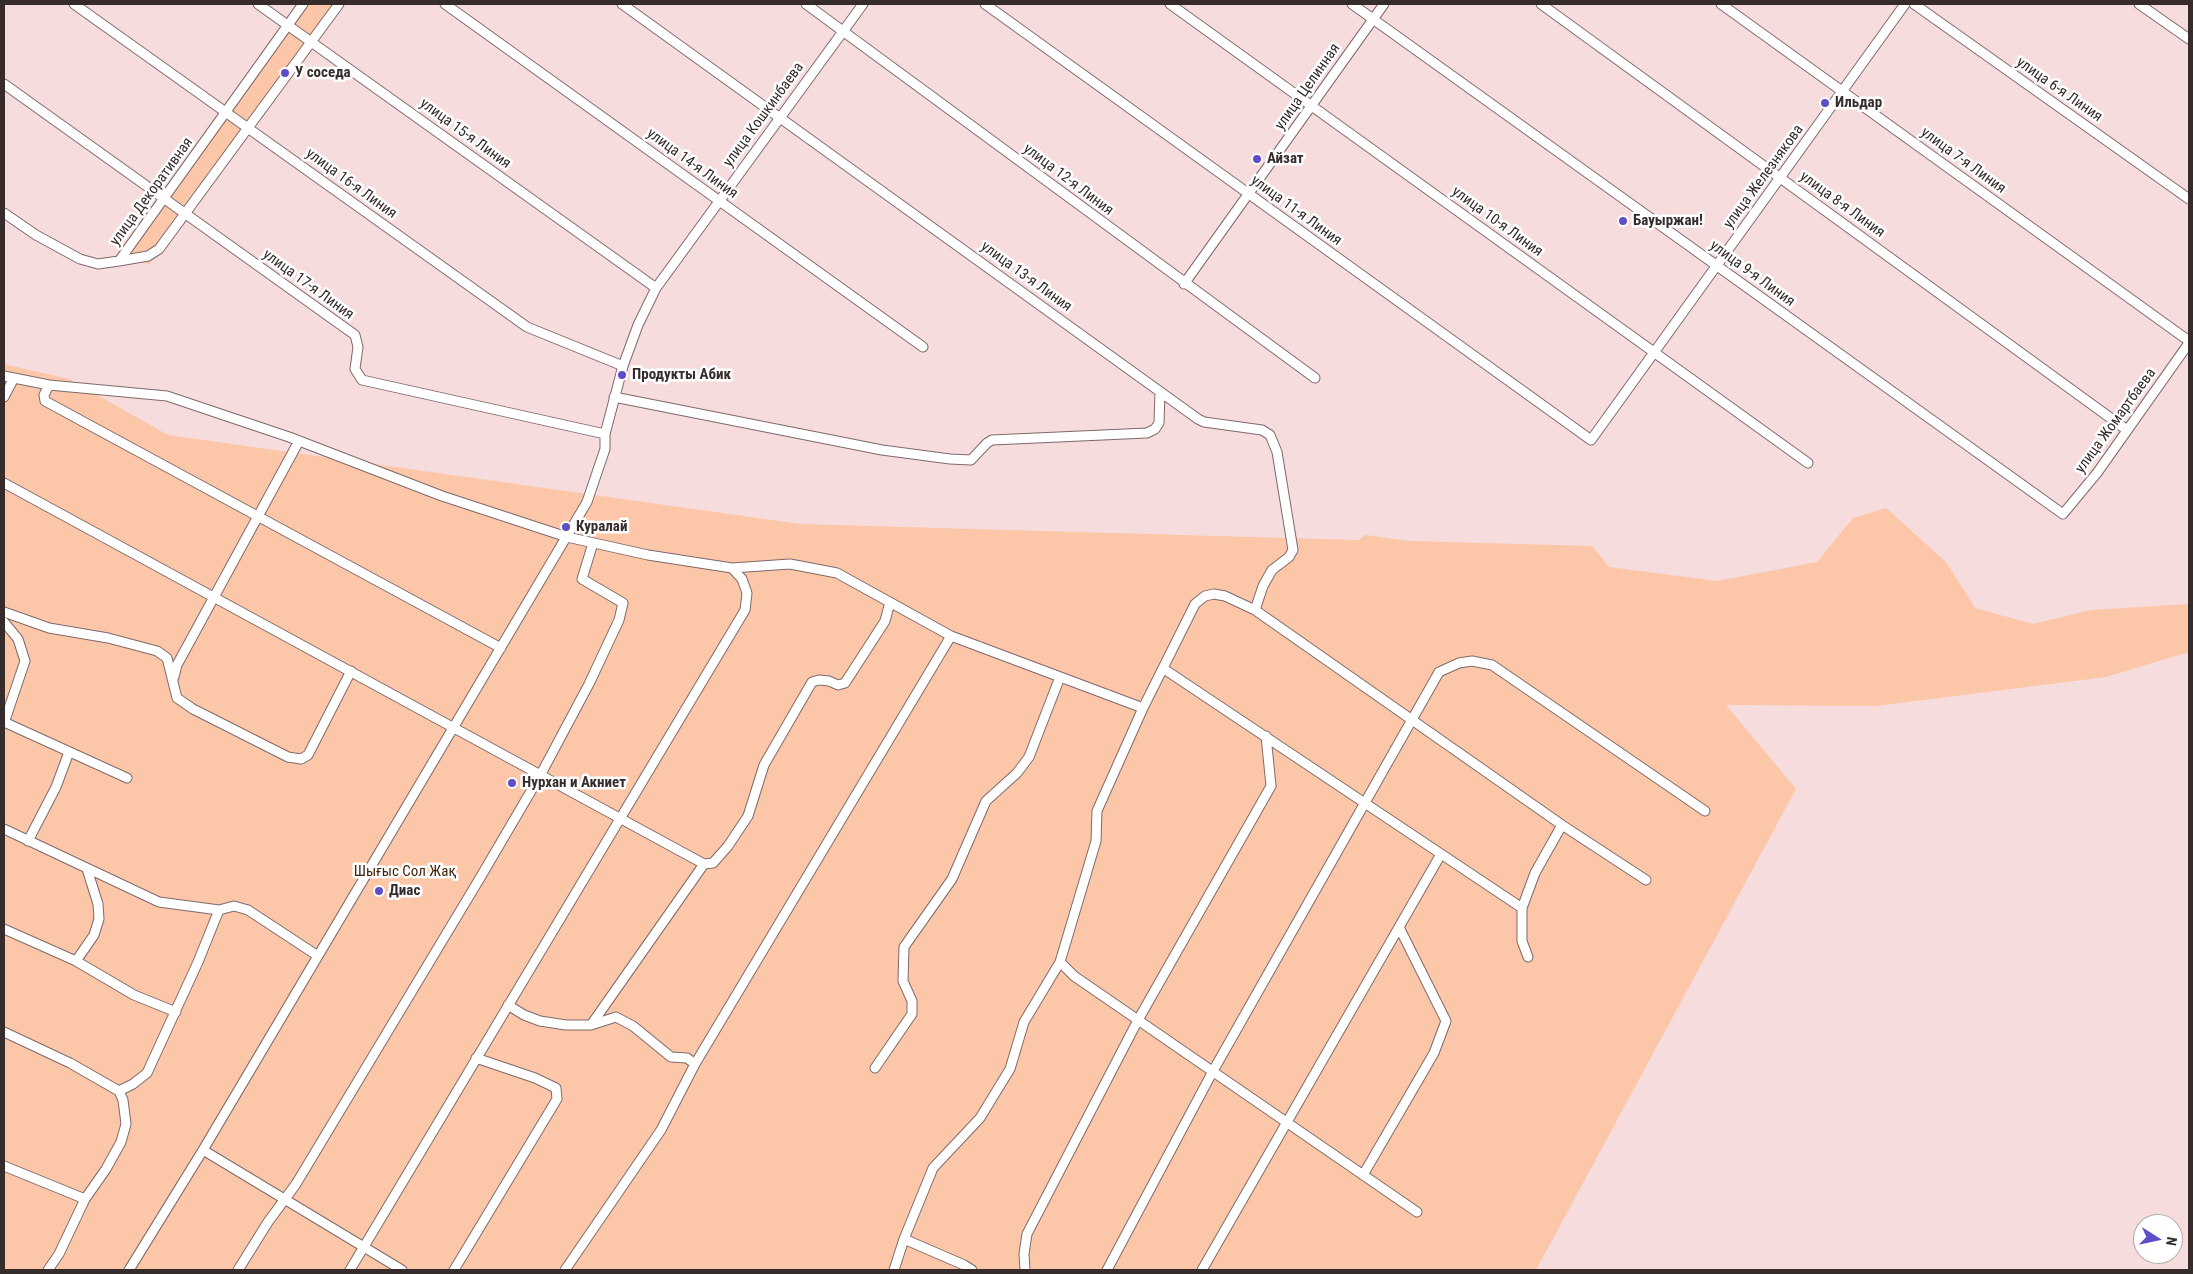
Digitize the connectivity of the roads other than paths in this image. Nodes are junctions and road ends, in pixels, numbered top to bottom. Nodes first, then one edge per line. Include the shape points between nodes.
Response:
1 (74, 4) edge
2 (258, 4) edge
3 (303, 4) edge
4 (339, 4) edge
5 (445, 4) edge
6 (622, 4) edge
7 (806, 4) edge
8 (863, 4) edge
9 (985, 4) edge
10 (1170, 4) edge
11 (1352, 4) edge
12 (1384, 4) edge
13 (1540, 4) edge
14 (1721, 4) edge
15 (1905, 4) edge
16 (1914, 4) edge
17 (2140, 4) edge
18 (1373, 19) junction
19 (288, 25) junction
20 (844, 31) junction
21 (2189, 39) edge
22 (312, 41) junction
23 (4, 84) edge
24 (1842, 91) junction
25 (1312, 106) junction
26 (226, 111) junction
27 (779, 117) junction
28 (248, 127) junction
29 (1780, 178) junction
30 (1250, 194) junction
31 (164, 198) junction
32 (2189, 199) edge
33 (720, 200) junction
34 (4, 213) edge
35 (186, 213) junction
36 (119, 261) junction
37 (1717, 266) junction
38 (1184, 284) junction
39 (656, 288) junction
40 (2189, 342) edge
41 (923, 347) dead end
42 (1655, 353) junction
43 (623, 366) junction
44 (4, 376) edge
45 (14, 378) junction
46 (1315, 378) dead end
47 (49, 385) junction
48 (1160, 392) junction
49 (4, 397) edge
50 (614, 398) junction
51 (2127, 430) junction
52 (605, 434) junction
53 (1592, 440) joint
54 (299, 441) junction
55 (1808, 463) dead end
56 (4, 483) edge
57 (2063, 514) joint
58 (259, 515) junction
59 (567, 536) junction
60 (594, 542) junction
61 (732, 568) junction
62 (215, 598) junction
63 (890, 602) junction
64 (1255, 610) junction
65 (4, 612) edge
66 (4, 622) edge
67 (951, 636) junction
68 (501, 648) junction
69 (1164, 669) junction
70 (351, 671) junction
71 (1060, 676) junction
72 (174, 679) junction
73 (1143, 708) junction
74 (1412, 720) junction
75 (4, 723) edge
76 (454, 727) junction
77 (1266, 736) junction
78 (70, 752) junction
79 (541, 774) junction
80 (127, 778) dead end
81 (1365, 803) junction
82 (1706, 811) dead end
83 (620, 818) junction
84 (1562, 825) junction
85 (4, 829) edge
86 (28, 841) junction
87 (1441, 854) junction
88 (704, 864) junction
89 (87, 869) junction
90 (1646, 880) dead end
91 (1522, 908) junction
92 (218, 910) junction
93 (1399, 927) junction
94 (4, 929) edge
95 (318, 956) junction
96 (1528, 957) dead end
97 (76, 961) junction
98 (1060, 962) junction
99 (508, 1005) junction
100 (176, 1012) junction
101 (1138, 1020) junction
102 (591, 1025) junction
103 (4, 1032) edge
104 (476, 1058) junction
105 (695, 1064) junction
106 (874, 1068) dead end
107 (1213, 1071) junction
108 (119, 1091) junction
109 (1288, 1123) junction
110 (203, 1150) junction
111 (4, 1166) edge
112 (1363, 1175) junction
113 (86, 1199) junction
114 (284, 1200) junction
115 (1417, 1212) dead end
116 (904, 1239) junction
117 (364, 1248) junction
118 (48, 1270) edge
119 (130, 1270) edge
120 (238, 1270) edge
121 (350, 1270) edge
122 (402, 1270) edge
123 (454, 1270) edge
124 (565, 1270) edge
125 (894, 1270) edge
126 (972, 1270) edge
127 (1025, 1270) edge
128 (1107, 1270) edge
129 (1202, 1270) edge

1 - 26 street, улица 16-я Линия
2 - 19 street, улица 15-я Линия
3 - 19 street, улица Декоративная
4 - 22 street, улица Декоративная
5 - 33 street, улица 14-я Линия
6 - 27 street, улица 13-я Линия
7 - 20 street, улица 12-я Линия
8 - 20 street, улица Кошкинбаева
9 - 30 street, улица 11-я Линия
10 - 25 street, улица 10-я Линия
11 - 18 street, улица 9-я Линия
12 - 18 street, улица Целинная
13 - 29 street, улица 8-я Линия
14 - 24 street, улица 7-я Линия
15 - 24 street, улица Железнякова
16 - 32 street, улица 6-я Линия
17 - 21 street
18 - 25 street, улица Целинная
18 - 37 street, улица 9-я Линия
19 - 22 street, улица 15-я Линия
19 - 26 street, улица Декоративная
20 - 27 street, улица Кошкинбаева
20 - 38 street, улица 12-я Линия
22 - 28 street, улица Декоративная
22 - 39 street, улица 15-я Линия
23 - 31 street, улица 17-я Линия
24 - 29 street, улица Железнякова
24 - 40 street, улица 7-я Линия
25 - 30 street, улица Целинная
25 - 42 street, улица 10-я Линия
26 - 28 street, улица 16-я Линия
26 - 31 street, улица Декоративная
27 - 33 street, улица Кошкинбаева
27 - 48 street, улица 13-я Линия
28 - 35 street, улица Декоративная
28 - 43 street, улица 16-я Линия via 527,328
29 - 37 street, улица Железнякова
29 - 51 street, улица 8-я Линия
30 - 38 street, улица Целинная
30 - 53 street, улица 11-я Линия
31 - 35 street, улица 17-я Линия
31 - 36 street, улица Декоративная
33 - 39 street, улица Кошкинбаева
33 - 41 street, улица 14-я Линия
34 - 36 street via 80,260 98,264
35 - 36 street, улица Декоративная via 159,249 148,256
35 - 52 street, улица 17-я Линия via 355,335 358,347 355,369 362,380
37 - 42 street, улица Железнякова
37 - 57 street, улица 9-я Линия
38 - 46 street, улица 12-я Линия
39 - 43 street, улица Кошкинбаева
40 - 51 street, улица Жомартбаева
42 - 53 street, улица Железнякова
42 - 55 street, улица 10-я Линия
43 - 50 street, улица Кошкинбаева
44 - 45 street
45 - 47 street
45 - 49 street
47 - 54 street via 167,396
47 - 58 street via 45,401
48 - 50 street via 1159,423 1147,434 992,440 971,460 882,450
48 - 64 street, улица 13-я Линия via 1204,422 1262,430 1270,436 1276,452 1293,550 1272,570
50 - 52 street, улица Кошкинбаева
51 - 57 street, улица Жомартбаева
52 - 59 street, улица Кошкинбаева via 605,449 587,502
54 - 58 street
54 - 59 street via 442,496
56 - 62 street
58 - 62 street
58 - 68 street
59 - 60 street
59 - 68 street, улица Кошкинбаева
60 - 61 street via 648,555
60 - 79 street via 582,579 622,603 618,620 589,684
61 - 63 street via 790,564 837,573
61 - 83 street via 742,579 747,593 745,610
62 - 70 street
62 - 72 street via 177,665
63 - 67 street
63 - 88 street via 885,621 845,683 812,682 764,765 748,816 713,863
64 - 69 street via 1225,596 1205,596 1195,604
64 - 74 street
65 - 72 street via 49,628 108,638 157,651 167,658
66 - 75 street via 18,639 25,661
67 - 71 street
67 - 105 street
68 - 76 street, улица Кошкинбаева
69 - 73 street
69 - 77 street
70 - 72 street via 308,755 301,758 288,757 193,709 177,698
70 - 76 street
71 - 73 street
71 - 106 street via 1029,757 1017,773 986,801 952,879 904,947 903,981 912,1001 912,1014
73 - 98 street via 1097,811 1096,841
74 - 81 street
74 - 82 street via 1439,672 1459,663 1492,665
74 - 84 street
75 - 78 street
76 - 79 street
76 - 95 street, улица Кошкинбаева
77 - 81 street
77 - 101 street via 1271,786
78 - 80 street
78 - 86 street
79 - 83 street
79 - 114 street
81 - 87 street
81 - 107 street
83 - 88 street
83 - 99 street
84 - 90 street
84 - 91 street via 1535,873
85 - 86 street
86 - 89 street
87 - 91 street
87 - 93 street
88 - 102 street
89 - 92 street via 159,902
89 - 97 street via 99,918 94,935
91 - 96 street via 1522,941
92 - 95 street via 234,906 248,910
92 - 100 street
93 - 109 street
93 - 112 street via 1446,1021 1434,1053
94 - 97 street
95 - 110 street, улица Кошкинбаева
97 - 100 street via 134,995
98 - 101 street via 1074,976
98 - 116 street via 1024,1022 1010,1069 980,1118 933,1168
99 - 102 street via 540,1021
99 - 104 street
100 - 108 street via 147,1073
101 - 107 street
101 - 127 street via 1027,1234
102 - 105 street via 616,1017 633,1026 671,1057 687,1058
103 - 108 street via 70,1063
104 - 117 street
104 - 123 street via 556,1088 557,1099
105 - 124 street via 661,1130
107 - 109 street
107 - 128 street
108 - 113 street via 126,1124 121,1142
109 - 112 street
109 - 129 street
110 - 114 street
110 - 119 street, улица Кошкинбаева
111 - 113 street
112 - 115 street
113 - 118 street via 60,1254
114 - 117 street
114 - 120 street
116 - 125 street
116 - 126 street
117 - 121 street
117 - 122 street

